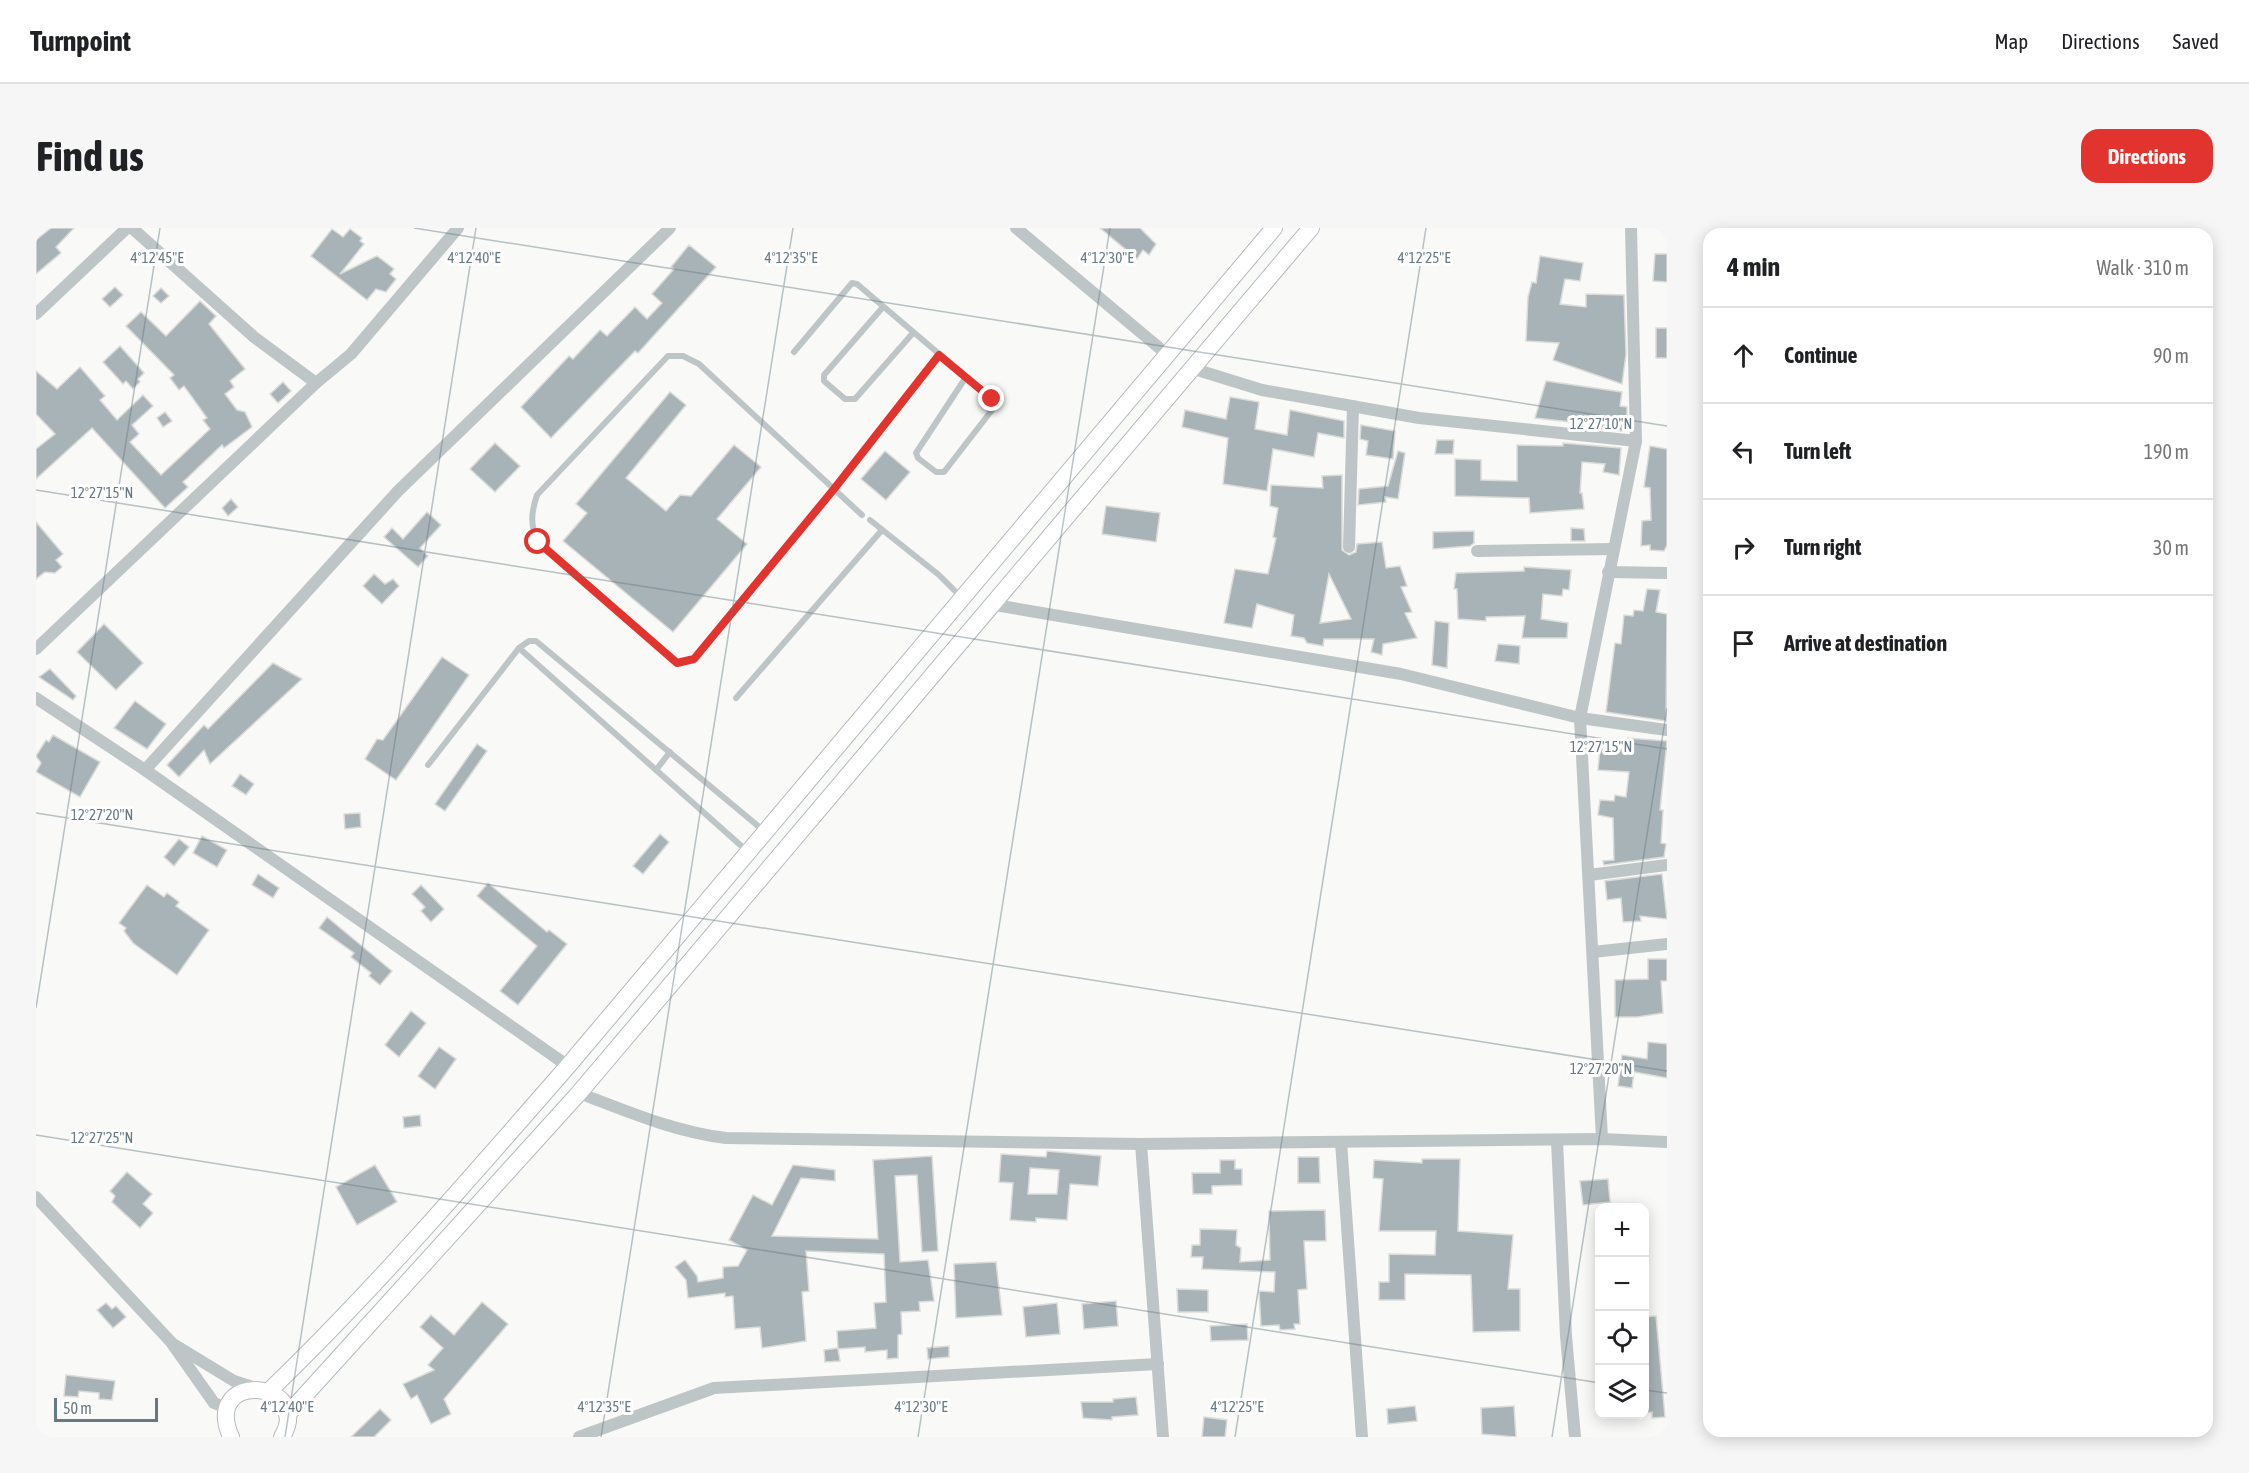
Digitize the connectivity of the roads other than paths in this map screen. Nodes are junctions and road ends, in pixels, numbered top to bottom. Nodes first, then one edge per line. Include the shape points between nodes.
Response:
1 (127, 228) edge
2 (132, 228) edge
3 (458, 228) edge
4 (670, 228) edge
5 (1016, 228) edge
6 (1274, 228) edge
7 (1311, 228) edge
8 (1631, 228) edge
9 (883, 307) junction
10 (36, 314) edge
11 (913, 333) junction
12 (794, 351) dead end
13 (939, 355) junction
14 (1169, 356) junction
15 (1191, 368) junction
16 (966, 377) junction
17 (316, 383) junction
18 (1353, 406) junction
19 (1636, 441) junction
20 (834, 489) junction
21 (862, 515) dead end
22 (870, 520) dead end
23 (882, 530) junction
24 (1349, 547) dead end
25 (1614, 549) junction
26 (1477, 551) dead end
27 (1608, 572) junction
28 (1667, 573) edge
29 (963, 599) junction
30 (994, 605) junction
31 (36, 648) edge
32 (519, 648) junction
33 (36, 698) edge
34 (736, 698) dead end
35 (1580, 718) junction
36 (1667, 730) edge
37 (670, 752) junction
38 (428, 765) dead end
39 (145, 770) junction
40 (656, 770) junction
41 (765, 831) junction
42 (747, 852) junction
43 (1667, 865) edge
44 (1589, 875) junction
45 (1667, 944) edge
46 (1593, 952) junction
47 (568, 1066) junction
48 (579, 1093) junction
49 (1602, 1139) junction
50 (1557, 1141) junction
51 (1341, 1142) junction
52 (1667, 1142) edge
53 (1141, 1144) junction
54 (36, 1197) edge
55 (171, 1342) junction
56 (1158, 1364) junction
57 (263, 1390) junction
58 (226, 1411) junction
59 (287, 1415) junction
60 (216, 1437) edge
61 (231, 1437) edge
62 (282, 1437) edge
63 (579, 1437) edge
64 (1163, 1437) edge
65 (1362, 1437) edge
66 (1575, 1437) edge

1 - 10 street
2 - 17 street via 254,336
3 - 17 street via 351,354
4 - 39 street via 398,491
5 - 14 street
6 - 14 main road
7 - 15 main road
8 - 19 street
9 - 11 lane
9 - 11 lane via 824,375 824,381 845,399 855,399
9 - 12 lane via 856,284 849,284
11 - 13 lane
13 - 16 lane
13 - 20 lane
14 - 29 main road
15 - 18 street via 1262,390
15 - 30 main road
16 - 16 lane via 916,453 936,472 944,472 992,410 992,399
17 - 31 street
18 - 19 street via 1419,418
18 - 24 street
19 - 25 street
20 - 20 lane via 699,364 683,356 668,356 537,495 531,527 538,542 677,663 686,662 694,659
20 - 21 lane
22 - 23 lane
23 - 29 lane
23 - 34 lane
25 - 26 street
25 - 27 street
27 - 28 street
27 - 35 street
29 - 41 main road
30 - 35 street via 1401,674
30 - 48 main road
32 - 37 lane via 536,641
32 - 38 lane
32 - 40 lane
33 - 39 street
35 - 36 street
35 - 44 street
37 - 40 lane
37 - 41 lane
39 - 47 street
40 - 42 lane
41 - 42 main road
42 - 47 main road
43 - 44 street
44 - 46 street
45 - 46 street
46 - 49 street
47 - 57 main road via 315,1347
48 - 53 street via 640,1117 726,1138
48 - 59 main road
49 - 50 street
49 - 52 street
50 - 51 street
50 - 66 street
51 - 53 street
51 - 65 street
53 - 56 street
54 - 55 street
55 - 57 street via 234,1381
55 - 58 street via 214,1403
56 - 63 street via 714,1388
56 - 64 street
57 - 58 main road via 244,1391
57 - 59 main road via 284,1406
58 - 60 main road
58 - 61 main road via 225,1425
59 - 62 main road

